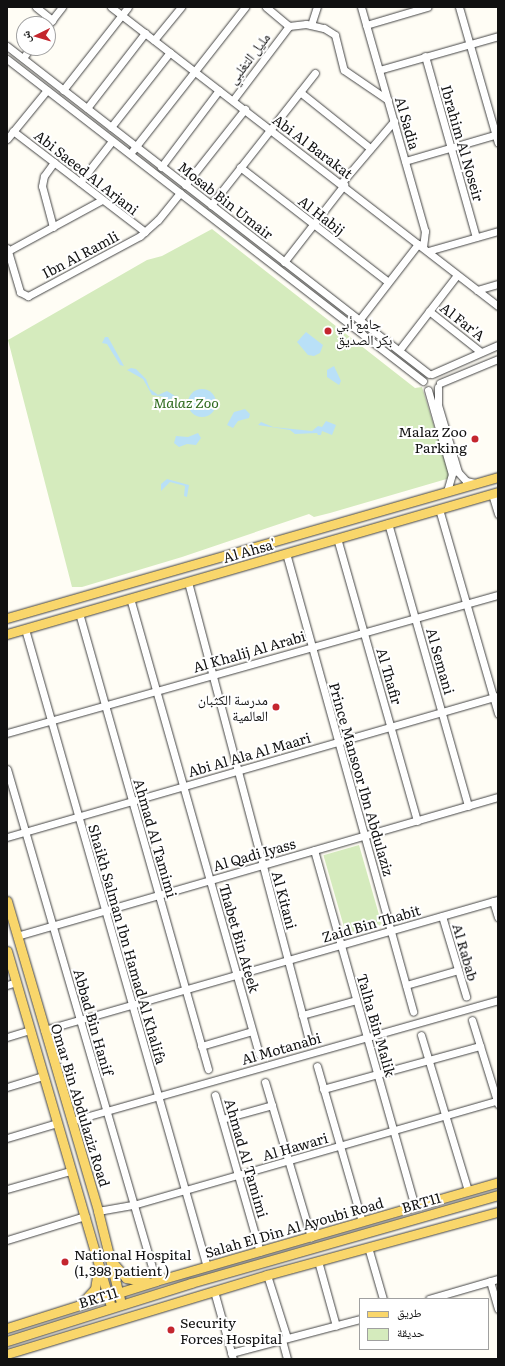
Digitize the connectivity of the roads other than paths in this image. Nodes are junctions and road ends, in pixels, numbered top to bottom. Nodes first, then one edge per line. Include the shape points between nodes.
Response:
1 (36, 7) edge
2 (62, 7) edge
3 (111, 7) edge
4 (128, 7) edge
5 (180, 7) edge
6 (245, 7) edge
7 (266, 7) edge
8 (317, 7) edge
9 (361, 7) edge
10 (427, 7) edge
11 (458, 7) edge
12 (122, 15) junction
13 (44, 16) edge
14 (55, 16) edge
15 (311, 25) junction
16 (366, 25) junction
17 (289, 26) junction
18 (145, 33) junction
19 (498, 36) edge
20 (154, 40) junction
21 (469, 44) junction
22 (7, 46) edge
23 (170, 52) junction
24 (425, 56) junction
25 (23, 58) joint
26 (7, 59) edge
27 (194, 70) junction
28 (379, 70) junction
29 (315, 73) dead end
30 (47, 90) junction
31 (63, 90) junction
32 (219, 90) junction
33 (300, 92) junction
34 (233, 100) junction
35 (388, 100) junction
36 (87, 108) junction
37 (245, 109) junction
38 (394, 121) junction
39 (111, 127) junction
40 (271, 130) junction
41 (13, 131) junction
42 (497, 134) edge
43 (7, 139) edge
44 (112, 141) junction
45 (498, 143) edge
46 (135, 146) junction
47 (451, 147) junction
48 (370, 148) junction
49 (129, 154) junction
50 (405, 161) junction
51 (54, 162) junction
52 (161, 167) junction
53 (240, 167) junction
54 (80, 182) junction
55 (185, 185) junction
56 (344, 185) junction
57 (180, 193) junction
58 (102, 200) junction
59 (211, 205) junction
60 (314, 224) junction
61 (53, 227) junction
62 (498, 231) edge
63 (145, 232) junction
64 (476, 237) junction
65 (423, 248) junction
66 (7, 249) edge
67 (284, 262) junction
68 (457, 275) junction
69 (388, 282) junction
70 (498, 284) edge
71 (477, 290) junction
72 (498, 306) edge
73 (429, 311) junction
74 (360, 320) junction
75 (498, 345) edge
76 (400, 350) junction
77 (482, 352) junction
78 (498, 359) edge
79 (431, 374) junction
80 (423, 381) junction
81 (439, 385) junction
82 (428, 390) junction
83 (455, 473) junction
84 (498, 477) edge
85 (477, 483) junction
86 (447, 492) junction
87 (495, 493) edge
88 (439, 509) junction
89 (498, 514) edge
90 (388, 523) junction
91 (337, 538) junction
92 (286, 553) junction
93 (188, 582) junction
94 (498, 594) edge
95 (130, 598) junction
96 (466, 603) junction
97 (79, 613) junction
98 (7, 618) edge
99 (415, 618) junction
100 (25, 629) junction
101 (364, 632) junction
102 (7, 634) edge
103 (312, 647) junction
104 (212, 675) junction
105 (156, 691) junction
106 (496, 696) edge
107 (105, 705) junction
108 (441, 712) junction
109 (498, 714) edge
110 (51, 720) junction
111 (390, 726) junction
112 (7, 733) edge
113 (338, 742) junction
114 (7, 769) edge
115 (238, 770) junction
116 (183, 786) junction
117 (498, 797) edge
118 (132, 801) junction
119 (468, 806) junction
120 (78, 816) junction
121 (417, 821) junction
122 (25, 831) junction
123 (7, 836) edge
124 (364, 836) junction
125 (314, 850) junction
126 (263, 865) junction
127 (210, 880) junction
128 (158, 895) junction
129 (496, 900) edge
130 (7, 901) edge
131 (105, 910) junction
132 (442, 916) junction
133 (498, 917) edge
134 (52, 926) junction
135 (391, 930) junction
136 (17, 936) junction
137 (341, 945) junction
138 (7, 951) edge
139 (288, 960) junction
140 (458, 970) junction
141 (236, 975) junction
142 (12, 984) edge
143 (406, 985) junction
144 (185, 990) junction
145 (466, 996) dead end
146 (356, 1000) junction
147 (498, 1000) edge
148 (132, 1005) junction
149 (413, 1012) dead end
150 (302, 1015) junction
151 (80, 1020) junction
152 (472, 1020) dead end
153 (30, 1030) junction
154 (44, 1030) junction
155 (252, 1031) junction
156 (421, 1035) dead end
157 (7, 1038) edge
158 (367, 1038) junction
159 (309, 1040) dead end
160 (201, 1046) junction
161 (480, 1046) junction
162 (259, 1054) dead end
163 (428, 1060) junction
164 (317, 1066) dead end
165 (208, 1069) dead end
166 (377, 1074) junction
167 (43, 1076) junction
168 (265, 1082) dead end
169 (7, 1087) edge
170 (323, 1089) junction
171 (215, 1095) dead end
172 (158, 1097) junction
173 (498, 1102) edge
174 (272, 1105) junction
175 (106, 1112) junction
176 (446, 1117) junction
177 (222, 1119) junction
178 (71, 1122) junction
179 (57, 1123) junction
180 (393, 1132) junction
181 (7, 1138) edge
182 (340, 1147) junction
183 (289, 1161) junction
184 (70, 1171) junction
185 (239, 1175) junction
186 (498, 1182) edge
187 (7, 1189) edge
188 (185, 1191) junction
189 (468, 1191) junction
190 (498, 1195) edge
191 (133, 1205) junction
192 (415, 1206) junction
193 (98, 1211) junction
194 (498, 1212) edge
195 (86, 1216) junction
196 (362, 1222) junction
197 (311, 1237) junction
198 (7, 1240) edge
199 (368, 1247) junction
200 (260, 1252) junction
201 (110, 1258) junction
202 (98, 1260) junction
203 (318, 1261) junction
204 (207, 1267) junction
205 (267, 1275) junction
206 (498, 1278) edge
207 (490, 1281) junction
208 (154, 1282) junction
209 (214, 1291) junction
210 (118, 1294) junction
211 (108, 1297) junction
212 (383, 1298) edge
213 (432, 1298) edge
214 (121, 1305) junction
215 (77, 1307) junction
216 (111, 1308) junction
217 (498, 1309) edge
218 (125, 1318) junction
219 (359, 1319) edge
220 (115, 1321) junction
221 (336, 1326) junction
222 (7, 1328) edge
223 (284, 1339) junction
224 (7, 1341) edge
225 (7, 1354) edge
226 (232, 1356) edge
227 (287, 1359) edge

1 - 13 street
2 - 14 street
3 - 12 street, Abi Al Barakat
4 - 12 street
5 - 20 street
6 - 27 street
7 - 17 street
8 - 15 street
9 - 16 street, Al Sadia
10 - 16 street
11 - 21 street
12 - 18 street, Abi Al Barakat
12 - 31 street
15 - 17 street
15 - 35 street via 335,35 344,70
16 - 28 street, Al Sadia
17 - 34 street, مليل التغلبي
18 - 20 street, Abi Al Barakat
18 - 36 street
19 - 21 street
20 - 23 street, Abi Al Barakat
21 - 24 street
21 - 42 street
22 - 25 street, Mosab Bin Umair
23 - 27 street, Abi Al Barakat
23 - 39 street
24 - 28 street
24 - 47 street, Ibrahim Al Noseir
25 - 31 street, Mosab Bin Umair
26 - 30 street, Mosab Bin Umair
27 - 32 street, Abi Al Barakat
27 - 46 street
28 - 35 street, Al Sadia
29 - 33 street
30 - 41 street
30 - 44 street, Mosab Bin Umair
31 - 36 street, Mosab Bin Umair
32 - 34 street, Abi Al Barakat
32 - 52 street
33 - 40 street
33 - 48 street
34 - 37 street, Abi Al Barakat
35 - 38 street, Al Sadia
36 - 39 street, Mosab Bin Umair
37 - 40 street, Abi Al Barakat
37 - 55 street
38 - 48 street
38 - 50 street, Al Sadia
39 - 46 street, Mosab Bin Umair
40 - 53 street
40 - 56 street, Abi Al Barakat
41 - 43 street
41 - 51 street, Abi Saeed Al Arjani
42 - 45 street
42 - 47 street
44 - 49 street, Mosab Bin Umair
44 - 54 street
46 - 49 street
46 - 52 street, Mosab Bin Umair
47 - 50 street
47 - 64 street, Ibrahim Al Noseir
48 - 56 street via 344,181
49 - 57 street, Mosab Bin Umair
50 - 65 street, Al Sadia via 425,231
51 - 54 street, Abi Saeed Al Arjani
51 - 61 street via 44,176 42,186
52 - 55 street, Mosab Bin Umair
53 - 59 street
53 - 60 street, Al Habij
54 - 58 street, Abi Saeed Al Arjani
55 - 59 street, Mosab Bin Umair
56 - 60 street
56 - 65 street, Abi Al Barakat
57 - 63 street, Ibn Al Ramli
57 - 80 street, Mosab Bin Umair
58 - 61 street
58 - 63 street, Abi Saeed Al Arjani
59 - 67 street, Mosab Bin Umair
60 - 67 street
60 - 69 street, Al Habij
61 - 66 street
62 - 64 street
63 - 66 street, Ibn Al Ramli via 28,296 20,292
64 - 65 street
65 - 68 street, Abi Al Barakat
65 - 69 street
67 - 74 street, Mosab Bin Umair
68 - 71 street, Abi Al Barakat
68 - 73 street
69 - 74 street
70 - 71 street
71 - 72 street, Abi Al Barakat
73 - 76 street
73 - 77 street, Al Far'A
74 - 76 street, Mosab Bin Umair
75 - 77 street
76 - 79 street, Mosab Bin Umair
77 - 79 street
78 - 81 street
79 - 80 street
79 - 81 street, Mosab Bin Umair via 439,378
80 - 82 street, Mosab Bin Umair
81 - 82 street
81 - 83 street via 438,405
82 - 83 street, Mosab Bin Umair
83 - 85 street via 466,481
83 - 86 street
84 - 85 main road, Al Ahsa'
85 - 86 main road, Al Ahsa'
86 - 98 main road, Al Ahsa'
87 - 88 main road, Al Ahsa'
87 - 89 street
88 - 90 main road, Al Ahsa'
88 - 96 street
90 - 91 main road, Al Ahsa'
90 - 99 street, Al Semani
91 - 92 main road, Al Ahsa'
91 - 101 street, Al Thafir
92 - 93 main road, Al Ahsa'
92 - 103 street, Prince Mansoor Ibn Abdulaziz
93 - 95 main road, Al Ahsa'
93 - 104 street, Al Kitani
94 - 96 street, Al Khalij Al Arabi
95 - 97 main road, Al Ahsa'
95 - 105 street, Thabet Bin Ateek
96 - 99 street, Al Khalij Al Arabi
96 - 106 street
97 - 100 main road, Al Ahsa'
97 - 107 street, Ahmad Al Tamimi
99 - 101 street, Al Khalij Al Arabi
99 - 108 street, Al Semani
100 - 102 main road, Al Ahsa'
100 - 110 street, Shaikh Salman Ibn Hamad Al Khalifa
101 - 103 street, Al Khalij Al Arabi
101 - 111 street, Al Thafir
103 - 104 street, Al Khalij Al Arabi
103 - 113 street, Prince Mansoor Ibn Abdulaziz
104 - 105 street, Al Khalij Al Arabi
104 - 115 street, Al Kitani
105 - 107 street, Al Khalij Al Arabi
105 - 116 street, Thabet Bin Ateek
106 - 108 street, Abi Al Ala Al Maari
106 - 109 street
107 - 110 street, Al Khalij Al Arabi
107 - 118 street, Ahmad Al Tamimi
108 - 111 street, Abi Al Ala Al Maari
108 - 119 street, Al Semani
110 - 112 street, Al Khalij Al Arabi
110 - 120 street, Shaikh Salman Ibn Hamad Al Khalifa
111 - 113 street, Abi Al Ala Al Maari
111 - 121 street, Al Thafir
113 - 115 street, Abi Al Ala Al Maari
113 - 124 street, Prince Mansoor Ibn Abdulaziz
114 - 122 street, Abbad Bin Hanif
115 - 116 street, Abi Al Ala Al Maari
115 - 126 street, Al Kitani
116 - 118 street, Abi Al Ala Al Maari
116 - 127 street, Thabet Bin Ateek
117 - 119 street, Al Qadi Iyass
118 - 120 street, Abi Al Ala Al Maari
118 - 128 street, Ahmad Al Tamimi
119 - 121 street, Al Qadi Iyass
120 - 122 street, Abi Al Ala Al Maari
120 - 131 street, Shaikh Salman Ibn Hamad Al Khalifa
121 - 124 street, Al Qadi Iyass
122 - 123 street, Abi Al Ala Al Maari
122 - 134 street, Abbad Bin Hanif
124 - 125 street, Al Qadi Iyass
124 - 135 street, Prince Mansoor Ibn Abdulaziz
125 - 126 street, Al Qadi Iyass
125 - 137 street, Talha Bin Malik
126 - 127 street, Al Qadi Iyass
126 - 139 street, Al Kitani
127 - 128 street, Al Qadi Iyass
127 - 141 street, Thabet Bin Ateek
128 - 131 street, Al Qadi Iyass
128 - 144 street, Ahmad Al Tamimi
129 - 132 street, Zaid Bin Thabit
129 - 133 street
130 - 136 main road, Omar Bin Abdulaziz Road
131 - 134 street, Al Qadi Iyass
131 - 148 street, Shaikh Salman Ibn Hamad Al Khalifa
132 - 135 street, Zaid Bin Thabit
132 - 140 street, Al Rabab
134 - 136 street, Al Qadi Iyass
134 - 151 street, Abbad Bin Hanif
135 - 137 street, Zaid Bin Thabit
135 - 143 street, Prince Mansoor Ibn Abdulaziz
136 - 154 main road, Omar Bin Abdulaziz Road
137 - 139 street, Zaid Bin Thabit
137 - 146 street, Talha Bin Malik
138 - 142 main road, Omar Bin Abdulaziz Road
139 - 141 street, Zaid Bin Thabit
139 - 150 street, Al Kitani
140 - 143 street
140 - 145 street, Al Rabab
141 - 144 street, Zaid Bin Thabit
141 - 155 street, Thabet Bin Ateek
142 - 153 main road, Omar Bin Abdulaziz Road
143 - 149 street, Prince Mansoor Ibn Abdulaziz
144 - 148 street, Zaid Bin Thabit
144 - 160 street, Ahmad Al Tamimi
146 - 150 street
146 - 158 street, Talha Bin Malik
147 - 158 street, Al Motanabi
148 - 151 street, Zaid Bin Thabit
148 - 172 street, Shaikh Salman Ibn Hamad Al Khalifa
150 - 159 street, Al Kitani
151 - 154 street, Zaid Bin Thabit
151 - 175 street, Abbad Bin Hanif
152 - 161 street
153 - 157 street
153 - 167 main road, Omar Bin Abdulaziz Road
154 - 178 main road, Omar Bin Abdulaziz Road
155 - 160 street
155 - 162 street, Thabet Bin Ateek
156 - 163 street
158 - 166 street, Talha Bin Malik
158 - 172 street, Al Motanabi
160 - 165 street, Ahmad Al Tamimi
161 - 163 street
161 - 173 street
163 - 166 street
163 - 176 street
164 - 170 street
166 - 170 street
166 - 180 street, Talha Bin Malik
167 - 169 street
167 - 179 main road, Omar Bin Abdulaziz Road
168 - 174 street
170 - 182 street
171 - 177 street, Ahmad Al Tamimi
172 - 175 street, Al Motanabi
172 - 188 street, Shaikh Salman Ibn Hamad Al Khalifa
173 - 176 street, Al Hawari
174 - 177 street
174 - 183 street
175 - 178 street, Al Motanabi
175 - 191 street, Abbad Bin Hanif
176 - 180 street, Al Hawari
176 - 189 street
177 - 185 street, Ahmad Al Tamimi
178 - 193 main road, Omar Bin Abdulaziz Road
179 - 181 street
179 - 184 main road, Omar Bin Abdulaziz Road
180 - 182 street, Al Hawari
180 - 192 street, Talha Bin Malik
182 - 183 street, Al Hawari
182 - 196 street
183 - 185 street, Al Hawari
183 - 197 street
184 - 187 street
184 - 195 main road, Omar Bin Abdulaziz Road
185 - 188 street, Al Hawari
185 - 200 street, Ahmad Al Tamimi
186 - 189 main road, Salah El Din Al Ayoubi Road
188 - 191 street, Al Hawari
188 - 204 street, Shaikh Salman Ibn Hamad Al Khalifa
189 - 192 main road, Salah El Din Al Ayoubi Road
190 - 214 main road, BRT11
191 - 193 street, Al Hawari
191 - 208 street, Abbad Bin Hanif
192 - 196 main road, Salah El Din Al Ayoubi Road
193 - 201 main road, Omar Bin Abdulaziz Road
194 - 199 main road
195 - 198 street
195 - 202 main road, Omar Bin Abdulaziz Road
196 - 197 main road, Salah El Din Al Ayoubi Road
197 - 200 main road, Salah El Din Al Ayoubi Road
199 - 203 main road
199 - 212 street
200 - 204 main road, Salah El Din Al Ayoubi Road
201 - 208 main road via 123,1276 134,1281
201 - 210 main road, Omar Bin Abdulaziz Road
202 - 211 main road, Omar Bin Abdulaziz Road
202 - 215 main road via 95,1289
203 - 205 main road
203 - 221 street
204 - 208 main road, Salah El Din Al Ayoubi Road
205 - 209 main road
205 - 223 street
206 - 207 street
207 - 213 street
207 - 217 street
208 - 210 main road, Salah El Din Al Ayoubi Road
209 - 218 main road
209 - 226 street
210 - 211 main road, Salah El Din Al Ayoubi Road
210 - 214 main road, Omar Bin Abdulaziz Road
211 - 215 main road, Salah El Din Al Ayoubi Road
211 - 216 main road, Omar Bin Abdulaziz Road
214 - 216 main road, BRT11
214 - 218 main road, Omar Bin Abdulaziz Road
215 - 222 main road, Salah El Din Al Ayoubi Road
216 - 220 main road, Omar Bin Abdulaziz Road
216 - 224 main road, BRT11
218 - 220 main road
219 - 221 street
220 - 225 main road
221 - 223 street
223 - 226 street
223 - 227 street

